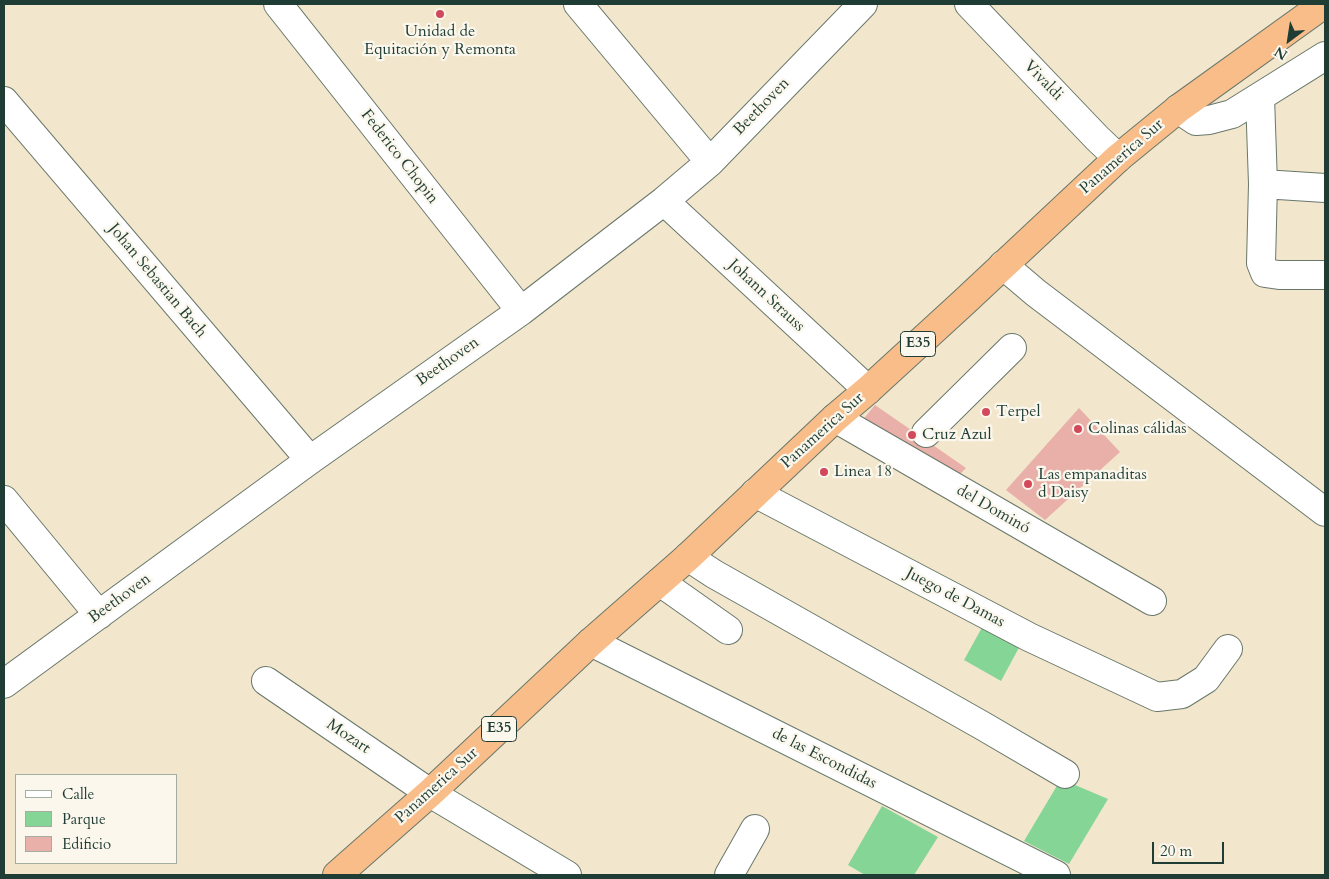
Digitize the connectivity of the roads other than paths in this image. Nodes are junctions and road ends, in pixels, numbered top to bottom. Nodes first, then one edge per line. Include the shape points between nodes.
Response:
1 (278, 4) edge
2 (578, 4) edge
3 (863, 4) edge
4 (969, 4) edge
5 (1324, 4) edge
6 (1325, 56) edge
7 (1260, 97) junction
8 (4, 101) edge
9 (1178, 109) junction
10 (1118, 158) junction
11 (710, 162) junction
12 (1263, 184) junction
13 (1325, 188) edge
14 (664, 201) junction
15 (1003, 265) junction
16 (1325, 275) edge
17 (521, 311) junction
18 (1012, 348) dead end
19 (868, 390) junction
20 (835, 418) junction
21 (926, 432) dead end
22 (310, 460) junction
23 (755, 493) junction
24 (4, 500) edge
25 (1325, 512) edge
26 (688, 557) junction
27 (660, 582) junction
28 (1152, 601) dead end
29 (99, 615) junction
30 (728, 630) dead end
31 (591, 642) junction
32 (1228, 649) dead end
33 (266, 682) dead end
34 (4, 684) edge
35 (1065, 774) dead end
36 (430, 793) junction
37 (755, 829) dead end
38 (1010, 865) edge
39 (338, 875) edge
40 (567, 875) edge
41 (729, 875) edge
42 (1056, 875) edge

1 - 17 street, Federico Chopin
2 - 11 street
3 - 11 street, Beethoven
4 - 10 street, Vivaldi
5 - 9 highway, Panamerica Sur / E35
6 - 7 street
7 - 9 street via 1232,114 1209,120 1196,120
7 - 12 street
8 - 22 street, Johan Sebastian Bach
9 - 10 highway, Panamerica Sur / E35
10 - 15 highway, Panamerica Sur / E35
11 - 14 street, Beethoven
12 - 13 street
12 - 16 street via 1261,263 1265,273 1279,276
14 - 17 street, Beethoven
14 - 19 street, Johann Strauss
15 - 19 highway, Panamerica Sur / E35
15 - 25 street
17 - 22 street, Beethoven
18 - 21 street
19 - 20 highway, Panamerica Sur / E35
20 - 23 highway, Panamerica Sur / E35
20 - 28 street, del Dominó
22 - 29 street, Beethoven
23 - 26 highway, Panamerica Sur / E35
23 - 32 street, Juego de Damas via 1029,637 1157,697 1182,694 1206,679
24 - 29 street
26 - 27 highway, Panamerica Sur / E35
26 - 35 street
27 - 30 street
27 - 31 highway, Panamerica Sur / E35
29 - 34 street, Beethoven
31 - 36 highway, Panamerica Sur / E35
31 - 38 street, de las Escondidas
33 - 36 street, Mozart
36 - 39 highway, Panamerica Sur / E35
36 - 40 street, Mozart
37 - 41 street
38 - 42 street, de las Escondidas

